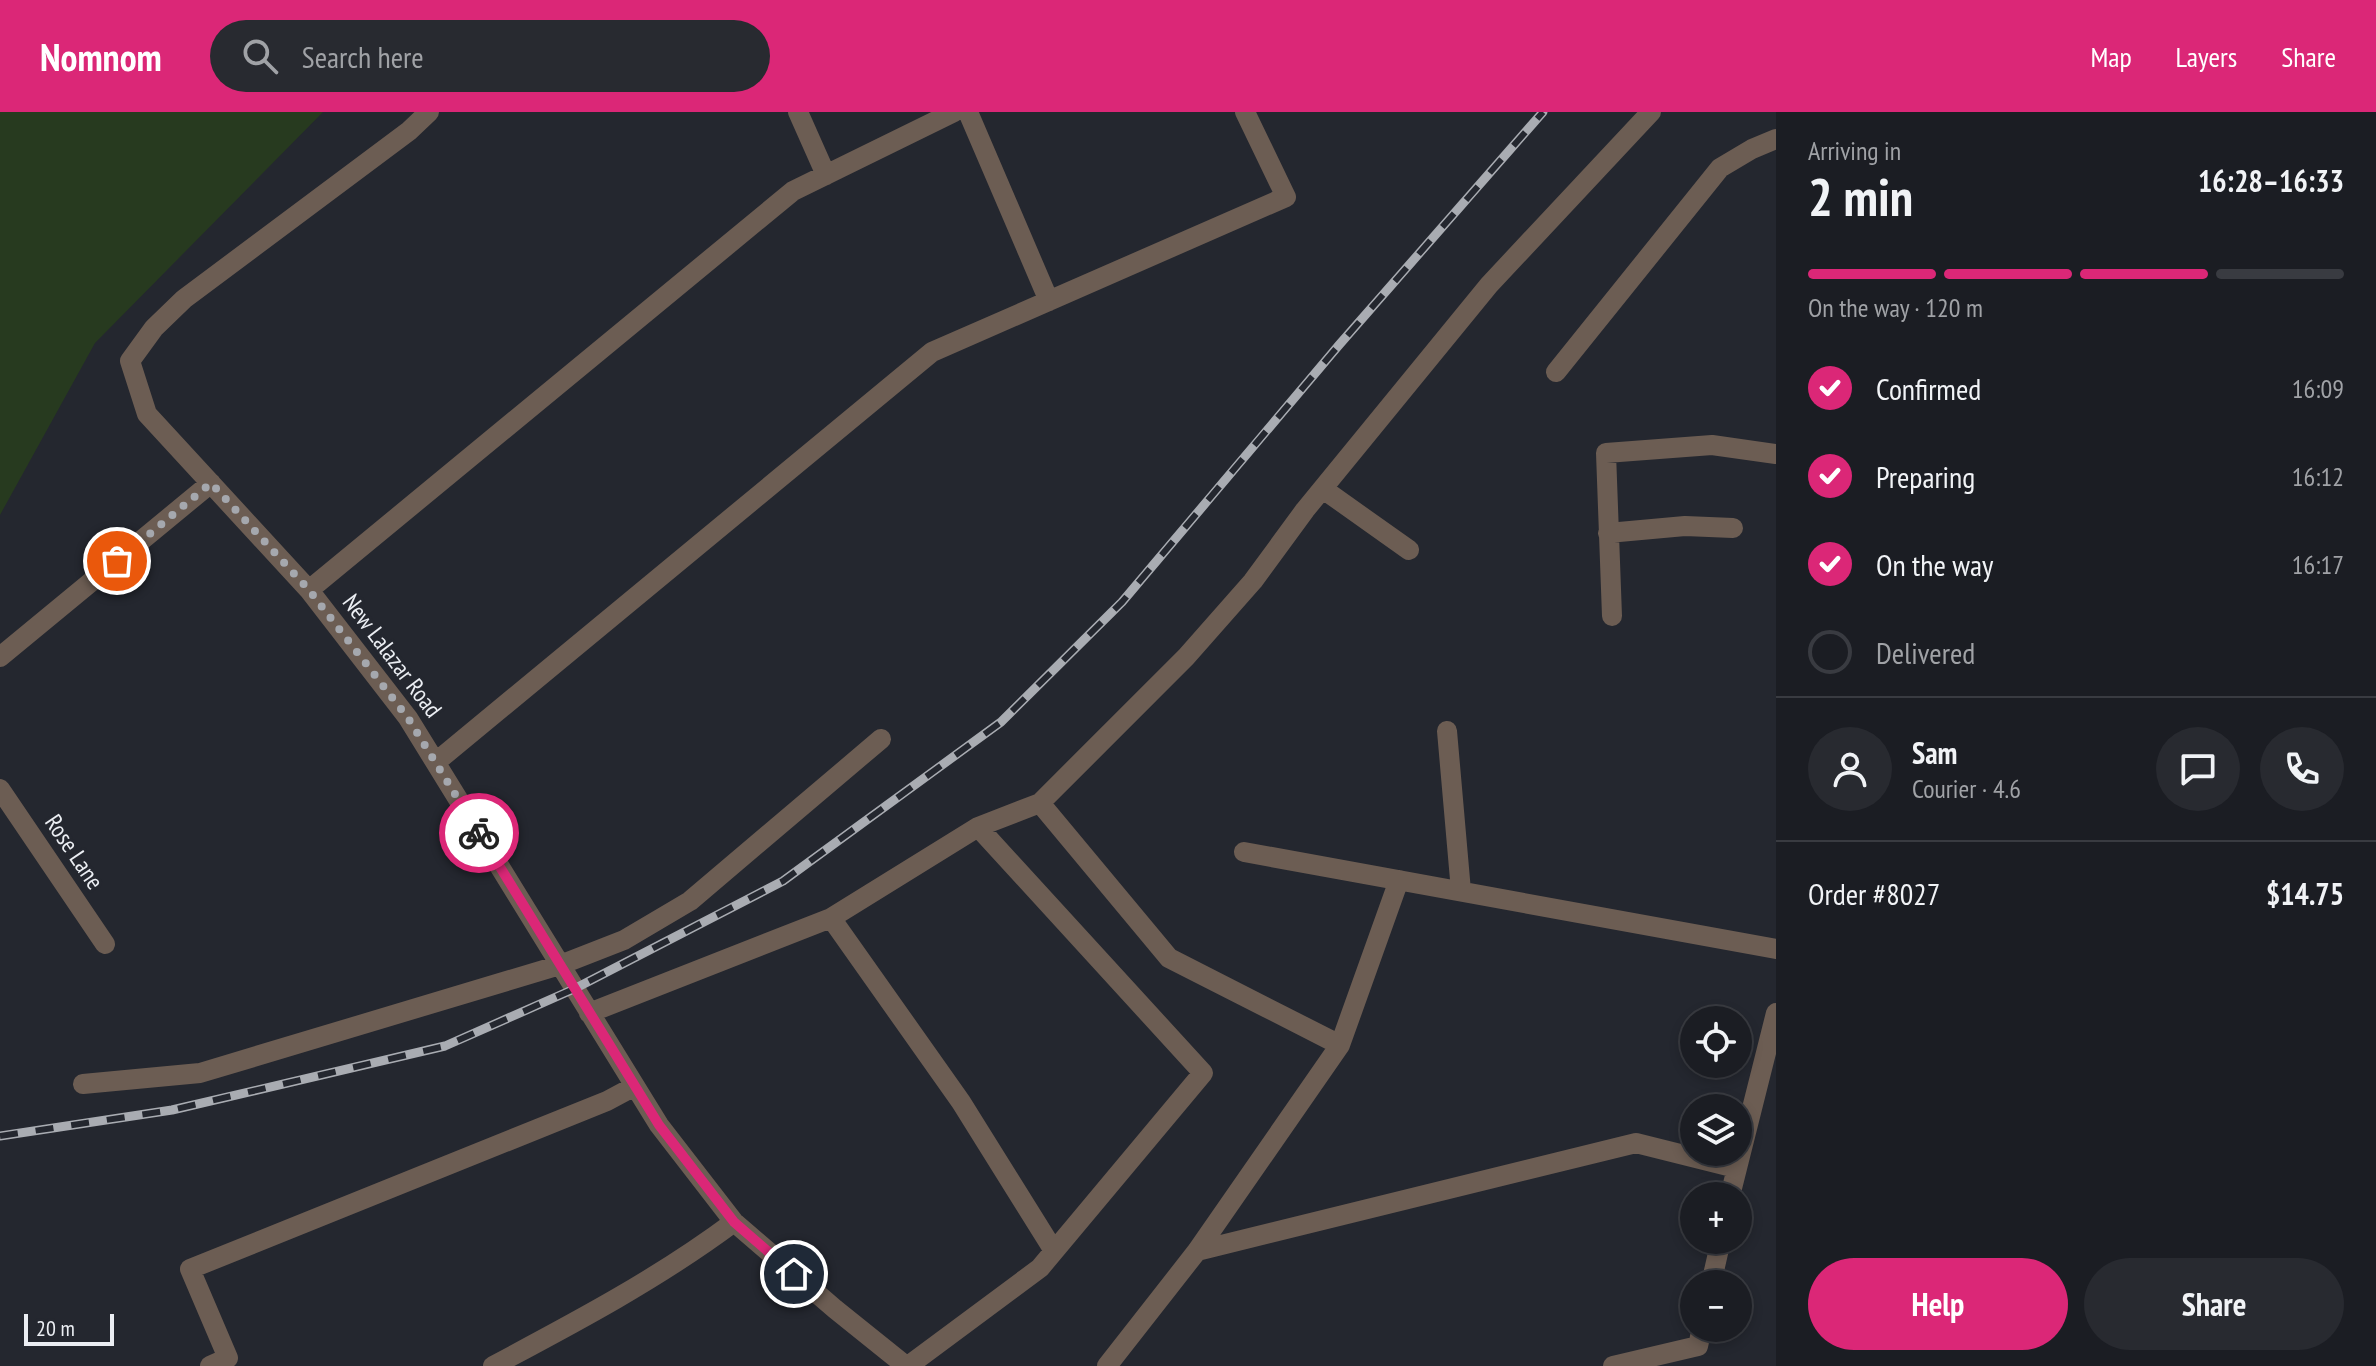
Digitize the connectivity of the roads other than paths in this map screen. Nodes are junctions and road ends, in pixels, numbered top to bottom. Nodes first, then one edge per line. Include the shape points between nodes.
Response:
1 (429, 112) edge
2 (798, 112) edge
3 (954, 112) edge
4 (968, 112) edge
5 (1245, 112) edge
6 (1651, 112) edge
7 (1776, 139) edge
8 (826, 175) junction
9 (1049, 301) junction
10 (1556, 372) dead end
11 (1776, 454) edge
12 (211, 483) junction
13 (1323, 489) junction
14 (1733, 528) dead end
15 (1608, 533) junction
16 (1409, 550) dead end
17 (309, 590) junction
18 (1612, 616) dead end
19 (0, 657) edge
20 (1447, 731) dead end
21 (881, 739) dead end
22 (436, 762) junction
23 (0, 789) edge
24 (1040, 803) junction
25 (978, 827) junction
26 (1244, 852) dead end
27 (1399, 880) junction
28 (1461, 891) junction
29 (831, 918) junction
30 (105, 944) dead end
31 (1776, 949) edge
32 (560, 965) junction
33 (589, 1013) junction
34 (1776, 1013) edge
35 (1340, 1045) junction
36 (83, 1084) dead end
37 (635, 1086) junction
38 (1736, 1168) junction
39 (1733, 1182) edge
40 (734, 1222) junction
41 (1054, 1251) junction
42 (1197, 1251) junction
43 (1685, 1342) edge
44 (210, 1366) edge
45 (493, 1366) edge
46 (906, 1366) edge
47 (1107, 1366) edge
48 (1613, 1366) edge

1 - 12 street, New Lalazar Road via 184,299 130,361 147,414
2 - 8 street
3 - 8 street
4 - 9 street
5 - 9 street via 1286,197
6 - 13 street via 1489,285
7 - 10 street via 1720,168
8 - 17 street via 793,191
9 - 22 street via 932,352
11 - 15 street via 1712,445 1606,453
12 - 17 street, New Lalazar Road
12 - 19 street
13 - 16 street
13 - 24 street via 1186,657
14 - 15 street
15 - 18 street
17 - 22 street, New Lalazar Road
20 - 28 street
21 - 32 street via 690,901 624,940
22 - 32 street, New Lalazar Road
23 - 30 street, Rose Lane
24 - 25 street
24 - 35 street via 1169,958
25 - 29 street
25 - 41 street via 1203,1073
26 - 27 street
27 - 28 street
27 - 35 street
28 - 31 street
29 - 33 street
29 - 41 street via 961,1102
32 - 33 street, New Lalazar Road
32 - 36 street via 200,1073
33 - 37 street, New Lalazar Road
34 - 38 street
35 - 42 street
37 - 40 street, New Lalazar Road
37 - 44 street via 190,1269 228,1358
38 - 39 street
38 - 42 street via 1636,1143
40 - 45 street via 588,1316
40 - 46 street, New Lalazar Road
41 - 46 street via 1040,1268
42 - 47 street
43 - 48 street

